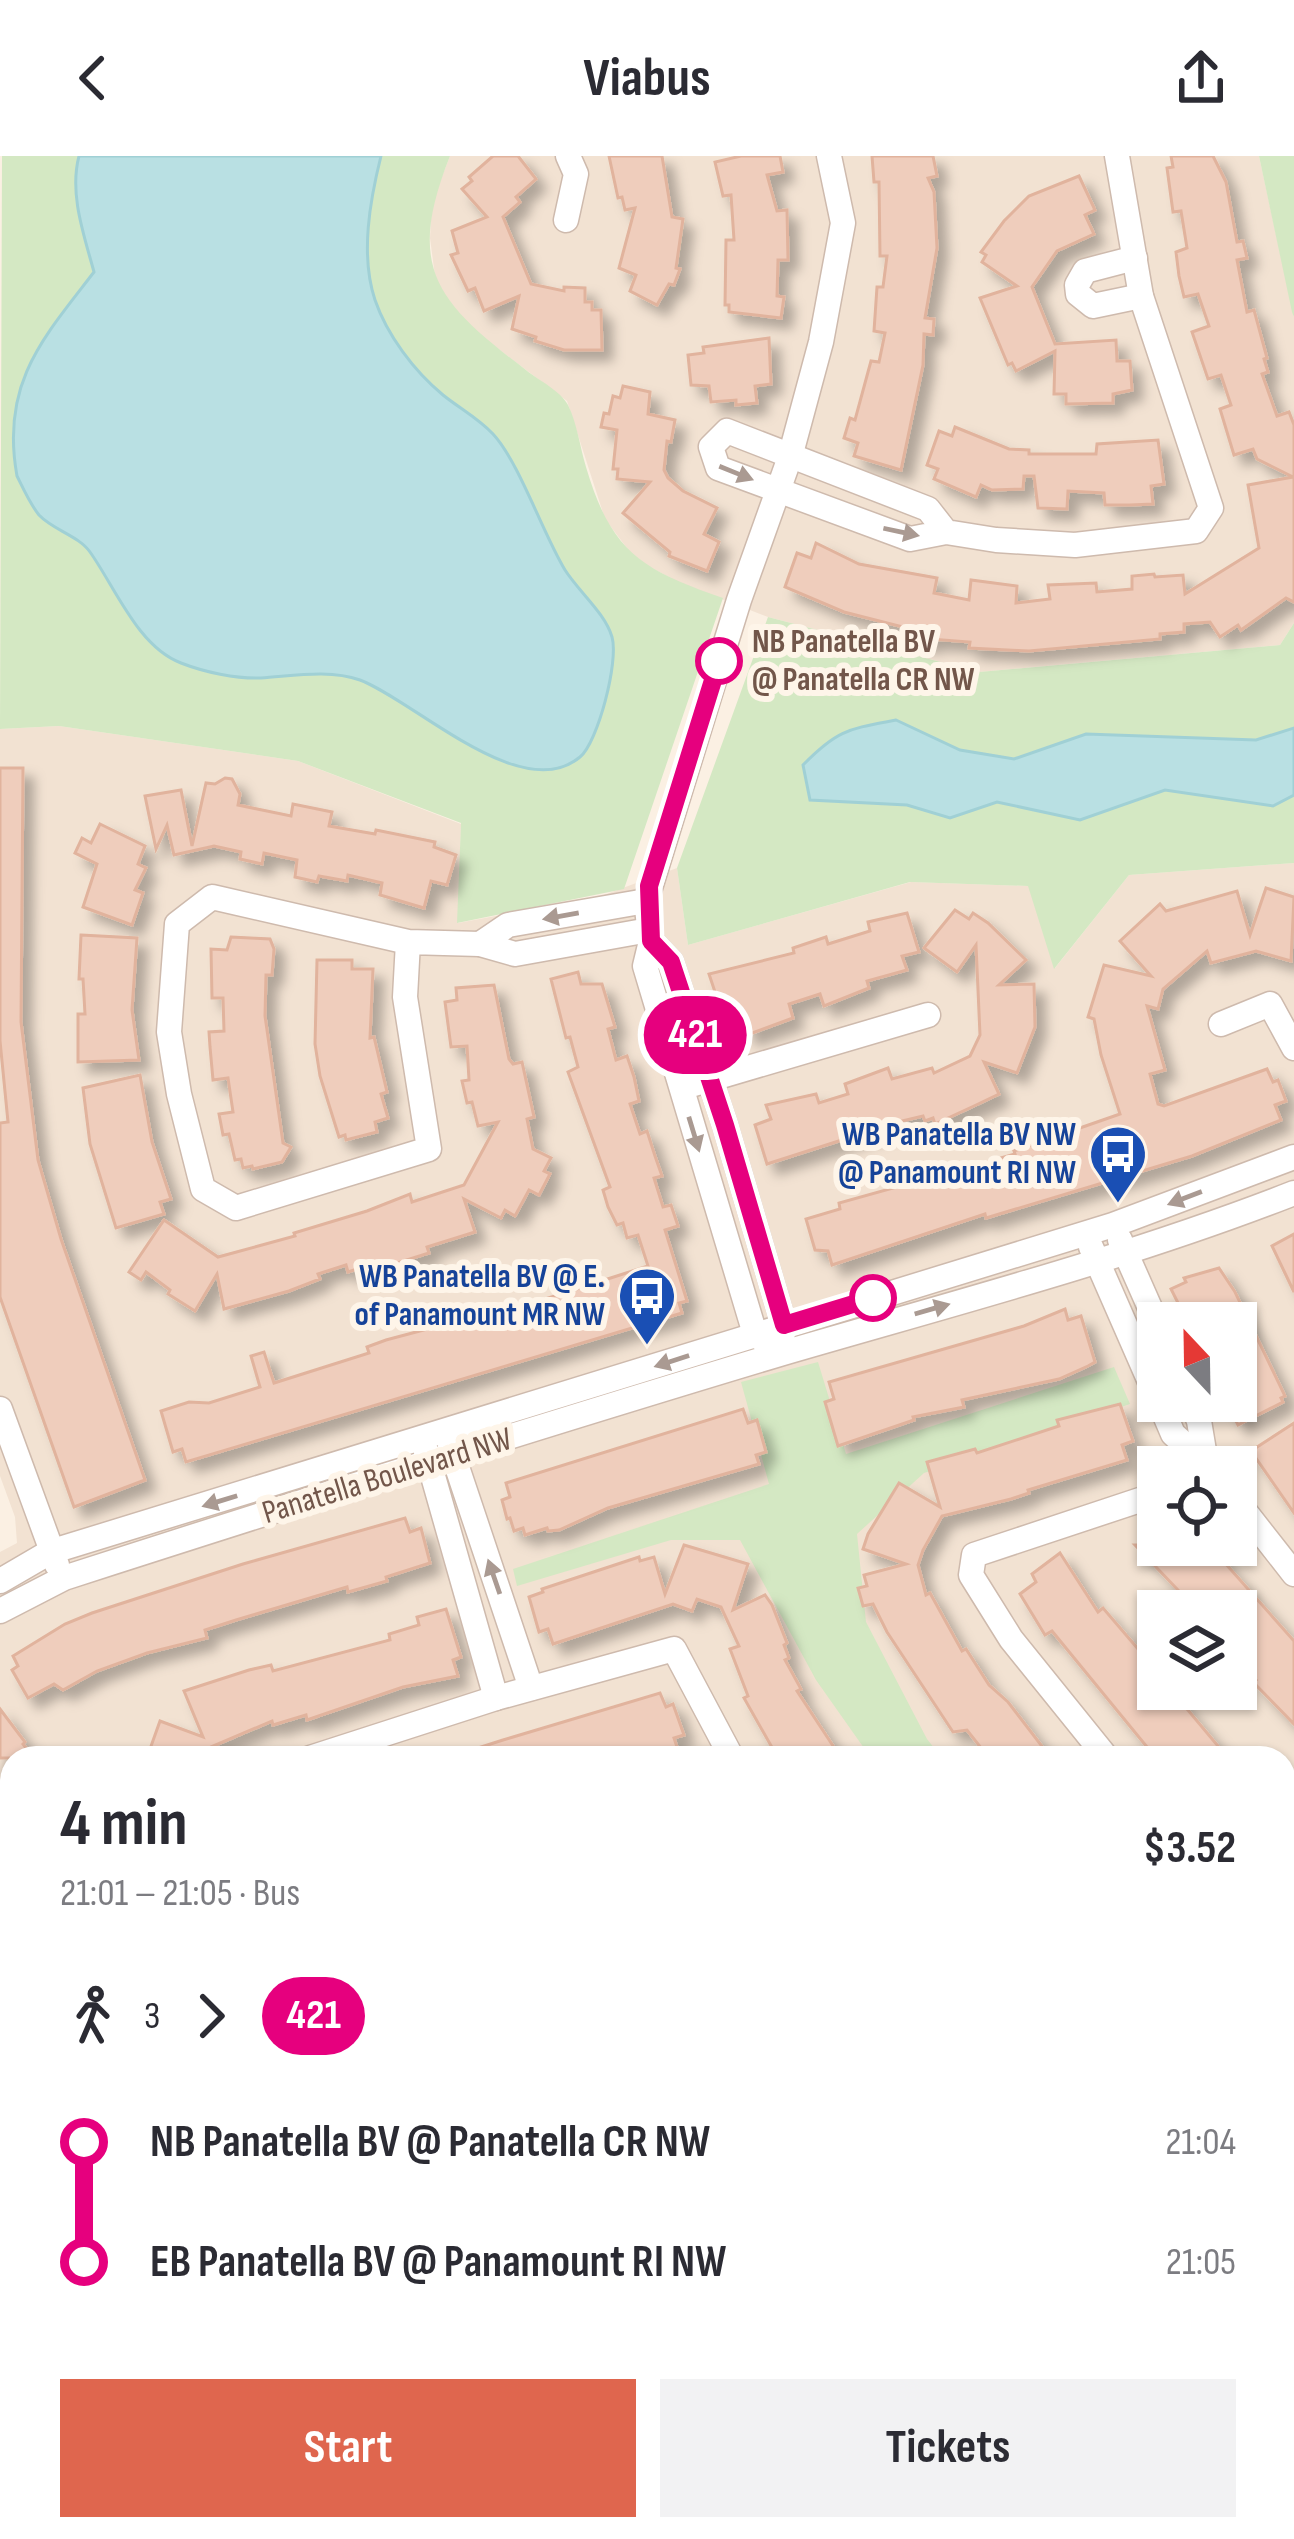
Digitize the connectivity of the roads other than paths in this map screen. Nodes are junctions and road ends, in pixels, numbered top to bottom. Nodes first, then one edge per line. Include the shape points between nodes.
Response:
1 (568, 156) edge
2 (829, 156) edge
3 (1117, 156) edge
4 (566, 220) dead end
5 (1135, 258) junction
6 (1141, 296) junction
7 (790, 457) junction
8 (779, 489) junction
9 (946, 532) junction
10 (646, 901) junction
11 (650, 936) junction
12 (408, 942) junction
13 (480, 944) junction
14 (928, 1015) dead end
15 (1220, 1024) dead end
16 (1294, 1048) edge
17 (710, 1079) junction
18 (680, 1088) junction
19 (1294, 1156) edge
20 (1294, 1193) edge
21 (1113, 1225) junction
22 (1086, 1233) junction
23 (1126, 1251) junction
24 (1096, 1261) junction
25 (1148, 1302) edge
26 (784, 1325) junction
27 (755, 1334) junction
28 (1137, 1353) edge
29 (780, 1354) junction
30 (0, 1409) edge
31 (1168, 1422) edge
32 (1185, 1446) edge
33 (438, 1448) junction
34 (1137, 1502) edge
35 (1257, 1527) edge
36 (50, 1552) junction
37 (1294, 1574) edge
38 (64, 1578) junction
39 (0, 1581) edge
40 (0, 1611) edge
41 (531, 1688) junction
42 (496, 1698) junction
43 (347, 1746) edge
44 (726, 1746) edge
45 (1097, 1746) edge

1 - 4 street via 576,174
2 - 7 street via 843,223
3 - 5 street
5 - 6 street
5 - 6 street via 1085,271 1078,294 1093,306
6 - 9 street via 1211,508 1196,531 1075,545
7 - 8 street
7 -> 8 street via 727,431 712,447 718,468
7 - 9 street via 928,509
8 -> 9 street via 910,539
8 - 10 street
10 - 11 street
10 -> 13 street via 508,925
11 - 13 street via 515,954
11 - 17 street via 671,962
11 - 18 street via 645,966
12 - 12 street via 405,998 429,1149 236,1208 203,1189 169,1032 177,924 212,897
12 - 13 street
14 - 17 street
15 - 16 street via 1270,1004
17 - 18 street
17 - 26 street
18 -> 27 street
19 -> 21 street, Panatella Boulevard NW
20 - 23 street, Panatella Boulevard NW
21 - 22 street, Panatella Boulevard NW
21 - 23 street
22 - 24 street
22 - 26 street, Panatella Boulevard NW
23 - 24 street, Panatella Boulevard NW
23 - 25 street
24 - 28 street
29 -> 24 street, Panatella Boulevard NW
26 - 27 street, Panatella Boulevard NW
26 - 29 street
27 - 29 street
27 -> 33 street, Panatella Boulevard NW
29 - 33 street, Panatella Boulevard NW
30 - 36 street
31 - 32 street
33 -> 36 street, Panatella Boulevard NW
33 - 38 street, Panatella Boulevard NW
41 -> 33 street
33 - 42 street
34 - 45 street via 974,1555 971,1575 1011,1639
35 - 37 street
36 - 38 street
36 - 39 street, Panatella Boulevard NW
38 - 40 street, Panatella Boulevard NW
41 - 42 street
41 - 44 street via 674,1649
42 - 43 street

